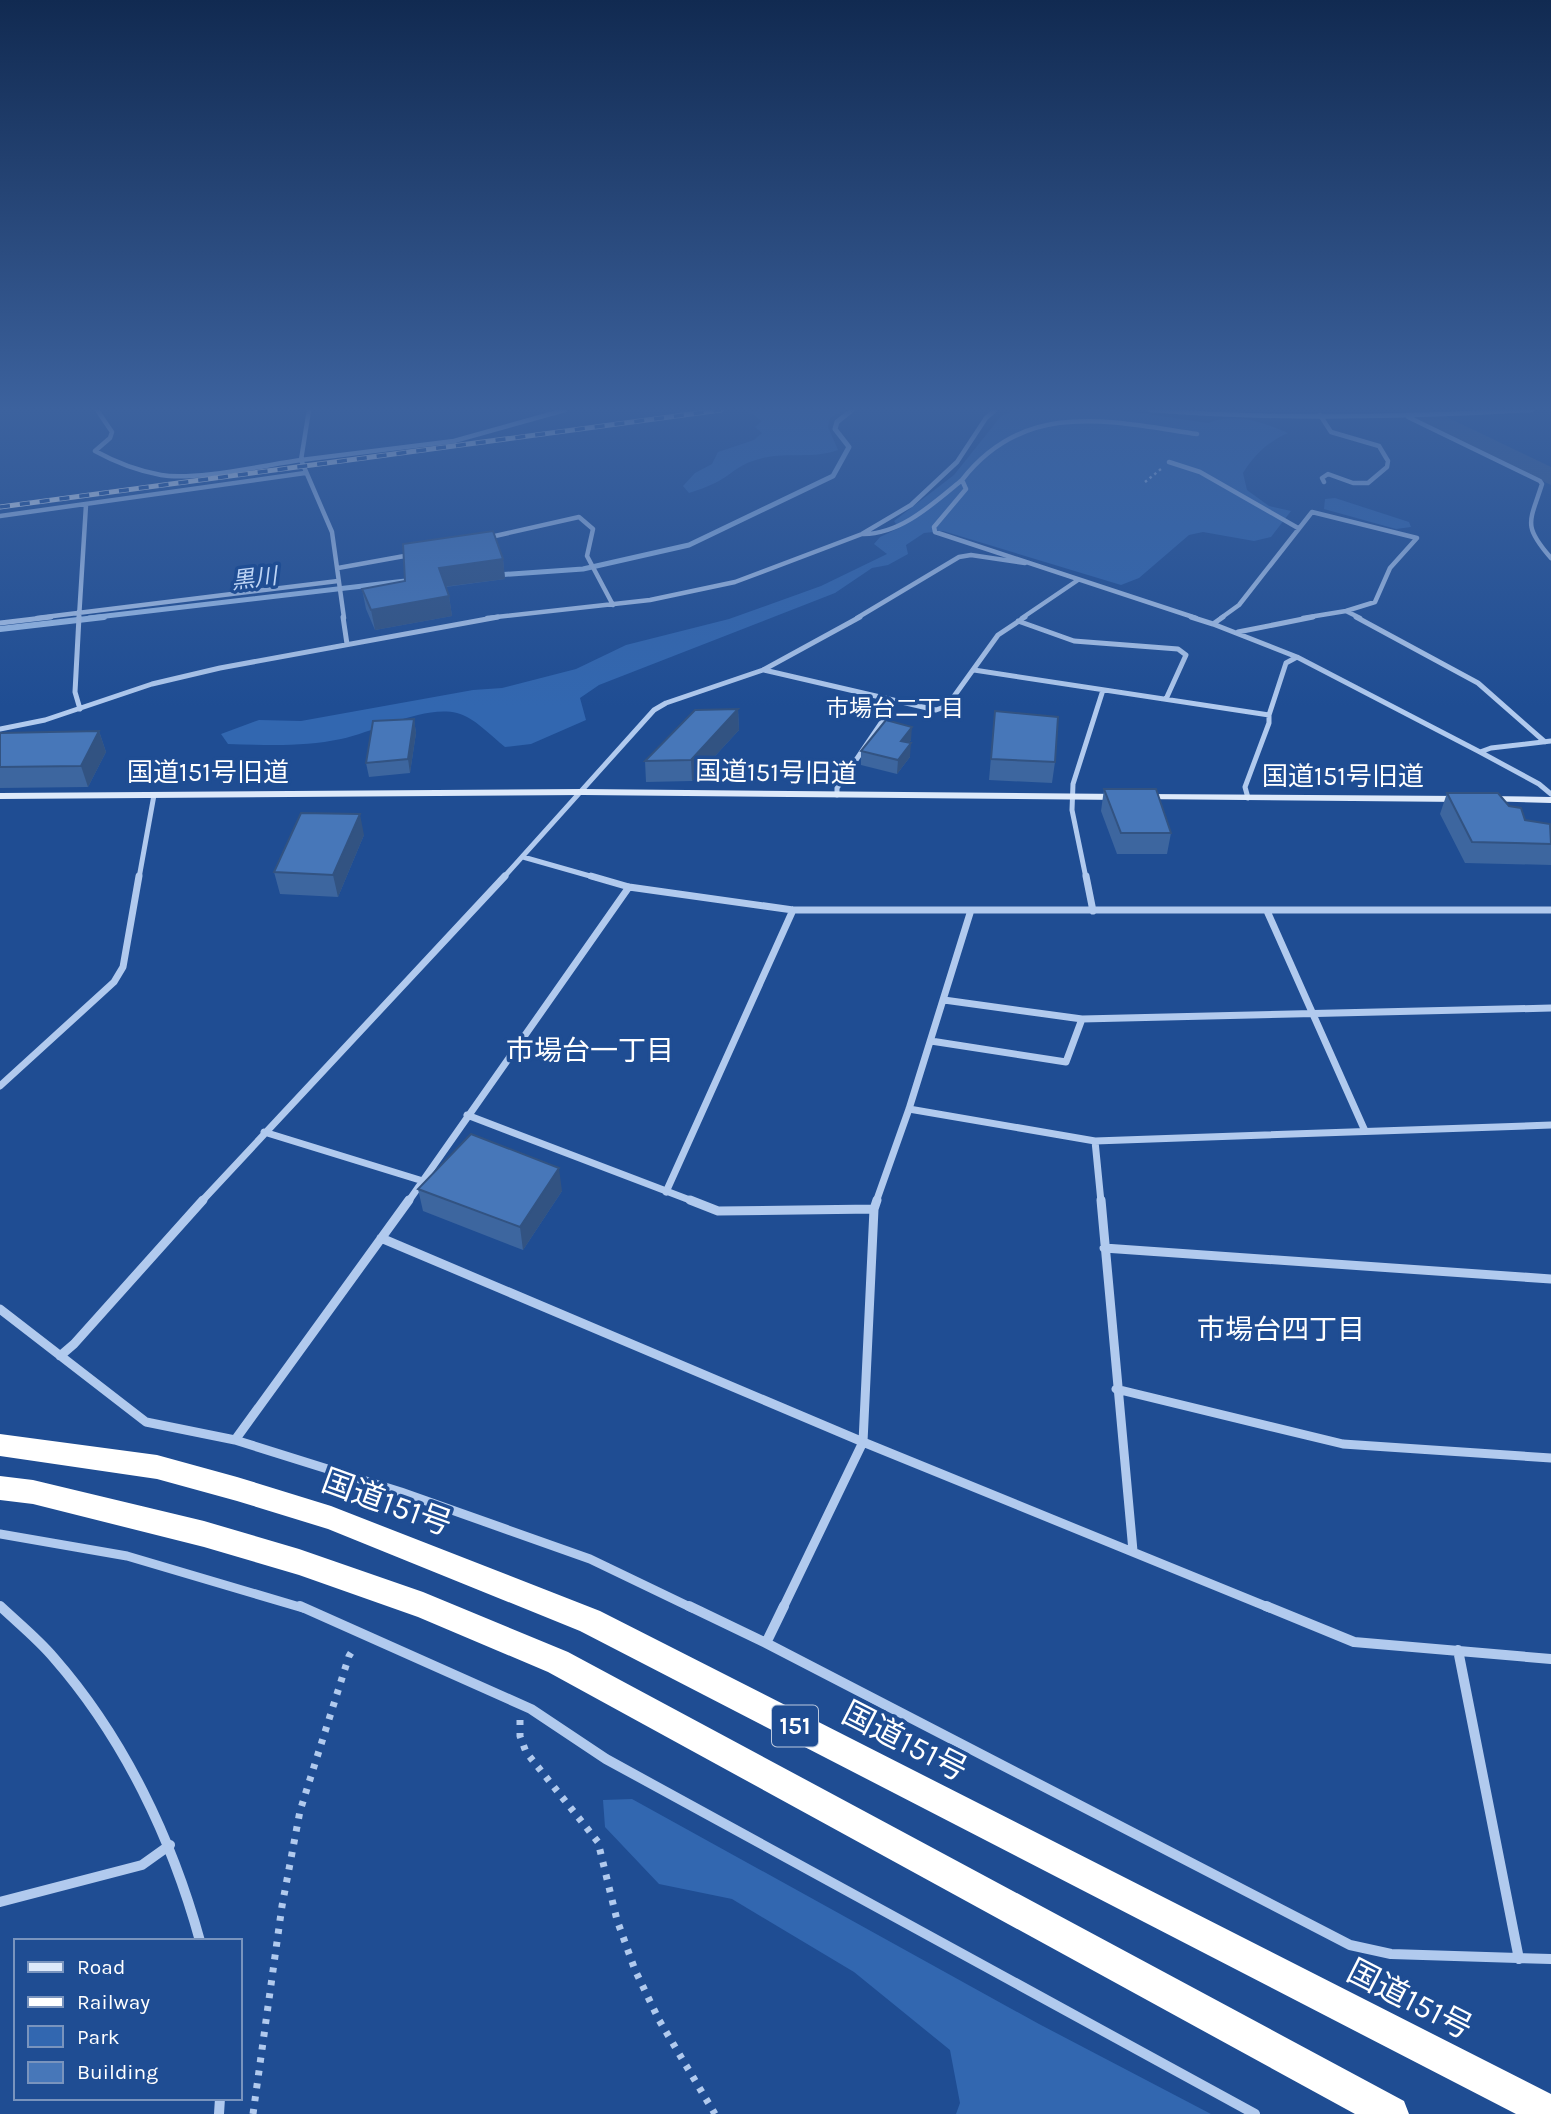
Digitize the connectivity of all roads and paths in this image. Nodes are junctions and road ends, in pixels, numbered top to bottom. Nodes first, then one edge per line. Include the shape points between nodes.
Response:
1 (57, 509) edge
2 (86, 509) edge
3 (321, 509) edge
4 (905, 509) edge
5 (924, 509) edge
6 (949, 509) edge
7 (1264, 509) edge
8 (1535, 509) edge
9 (0, 516) edge
10 (1298, 528) junction
11 (862, 534) junction
12 (473, 541) edge
13 (419, 553) edge
14 (1551, 558) edge
15 (1025, 564) junction
16 (338, 568) junction
17 (1078, 580) junction
18 (338, 582) junction
19 (613, 605) junction
20 (1346, 611) junction
21 (80, 614) junction
22 (1018, 621) junction
23 (0, 624) edge
24 (1213, 624) junction
25 (1238, 632) junction
26 (346, 643) junction
27 (1297, 657) junction
28 (763, 670) junction
29 (974, 670) junction
30 (1103, 690) junction
31 (1166, 699) junction
32 (896, 701) junction
33 (80, 709) junction
34 (1269, 715) junction
35 (0, 729) edge
36 (1548, 742) edge
37 (1480, 752) junction
38 (583, 792) junction
39 (1551, 794) edge
40 (154, 795) junction
41 (837, 795) junction
42 (0, 796) edge
43 (1072, 796) junction
44 (1248, 798) junction
45 (1551, 800) edge
46 (523, 857) junction
47 (629, 887) junction
48 (971, 909) junction
49 (793, 910) junction
50 (1551, 910) edge
51 (1093, 911) junction
52 (1268, 911) junction
53 (944, 1000) junction
54 (1551, 1008) edge
55 (1313, 1014) junction
56 (1082, 1019) junction
57 (931, 1041) junction
58 (0, 1086) edge
59 (909, 1109) junction
60 (467, 1115) junction
61 (1551, 1125) edge
62 (1365, 1131) junction
63 (264, 1132) junction
64 (1095, 1141) junction
65 (423, 1181) junction
66 (666, 1192) junction
67 (874, 1209) junction
68 (381, 1238) junction
69 (1104, 1248) junction
70 (1551, 1279) edge
71 (0, 1309) edge
72 (60, 1356) junction
73 (1116, 1389) junction
74 (235, 1440) junction
75 (863, 1441) junction
76 (0, 1445) edge
77 (1551, 1458) edge
78 (0, 1488) edge
79 (0, 1534) edge
80 (1133, 1551) junction
81 (0, 1606) edge
82 (365, 1634) junction
83 (766, 1643) junction
84 (1458, 1650) junction
85 (1551, 1658) edge
86 (524, 1705) junction
87 (170, 1845) junction
88 (0, 1902) edge
89 (200, 1939) edge
90 (1519, 1959) junction
91 (1551, 1959) edge
92 (1551, 2113) edge
93 (253, 2114) edge
94 (715, 2114) edge
95 (1255, 2114) edge
96 (1391, 2114) edge

1 - 9 street
2 - 21 street
3 - 16 street via 332,532
4 - 11 street
5 - 11 street via 874,535
6 - 15 street via 935,532
7 - 10 street
8 - 14 street via 1529,529
10 - 20 street via 1312,512 1418,538 1390,568 1375,602
10 - 24 street via 1239,605
11 - 19 street via 735,582
12 - 19 street via 579,517 593,529 587,556
13 - 16 street
15 - 17 street
15 - 28 street via 959,557
16 - 18 street
17 - 22 street
17 - 24 street
18 - 21 street
18 - 26 street
19 - 26 street via 495,617
20 - 25 street
20 - 36 street via 1478,683
21 - 23 street
21 - 33 street via 75,692
22 - 29 street via 998,635
22 - 31 street via 1074,641 1178,649 1186,655
24 - 25 street
25 - 27 street
26 - 33 street via 152,684
27 - 34 street via 1286,663
27 - 37 street
28 - 32 street
28 - 38 street via 654,710
29 - 30 street
29 - 32 street via 947,706 936,710
30 - 31 street
30 - 43 street
31 - 34 street
32 - 41 street via 837,788
33 - 35 street
34 - 44 street via 1245,787
36 - 37 street
37 - 39 street
38 - 40 street, 国道151号旧道
38 - 41 street, 国道151号旧道
38 - 46 street
40 - 42 street, 国道151号旧道
40 - 58 street via 122,967 114,982
41 - 43 street, 国道151号旧道
43 - 44 street, 国道151号旧道
43 - 51 street
44 - 45 street, 国道151号旧道
46 - 47 street
46 - 63 street
47 - 49 street
47 - 60 street
48 - 49 street
48 - 51 street
48 - 53 street
49 - 66 street
50 - 52 street
51 - 52 street
52 - 55 street
53 - 56 street
53 - 57 street
54 - 55 street
55 - 56 street
55 - 62 street
56 - 57 street via 1066,1062
57 - 59 street
59 - 64 street
59 - 67 street
60 - 65 street
60 - 66 street
61 - 62 street
62 - 64 street
63 - 65 street
63 - 72 street
64 - 69 street
65 - 68 street
66 - 67 street via 718,1211
67 - 75 street
68 - 74 street
68 - 75 street
69 - 70 street
69 - 73 street
71 - 72 street
72 - 74 street via 146,1422
73 - 77 street via 1343,1444
73 - 80 street
74 - 83 street via 590,1559
75 - 80 street
75 - 83 street
76 - 92 highway, 国道151号 / 151 via 157,1467 237,1489 331,1518 590,1621
78 - 96 highway, 151 via 204,1534 299,1562 423,1605 558,1662
79 - 82 street via 127,1556 295,1604
80 - 84 street via 1354,1642
81 - 87 street via 60,1664 103,1722
82 - 86 street
82 - 93 path via 349,1656 300,1811
83 - 90 street via 1350,1945 1391,1954
84 - 85 street
84 - 90 street
86 - 94 path via 518,1724 523,1745 547,1783 597,1841 617,1920 642,1986
86 - 95 street via 606,1759
87 - 88 street via 142,1865
87 - 89 street
90 - 91 street

